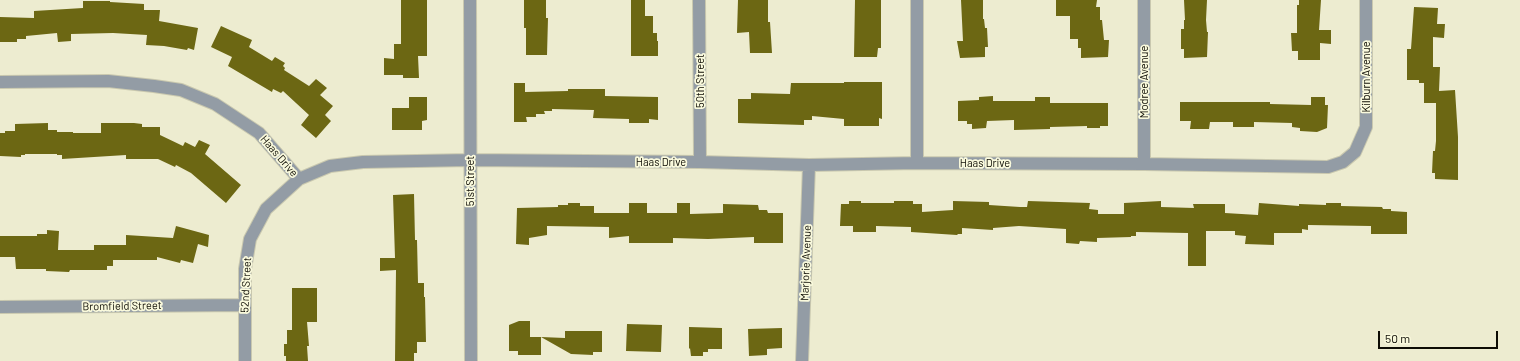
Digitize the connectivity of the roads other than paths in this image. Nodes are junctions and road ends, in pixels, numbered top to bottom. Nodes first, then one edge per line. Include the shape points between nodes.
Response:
1 (470, 0) edge
2 (699, 0) edge
3 (917, 0) edge
4 (1144, 0) edge
5 (1366, 0) edge
6 (0, 82) edge
7 (1355, 152) joint
8 (470, 160) junction
9 (700, 162) junction
10 (917, 163) junction
11 (1144, 164) junction
12 (809, 165) junction
13 (299, 179) junction
14 (245, 305) junction
15 (0, 307) edge
16 (245, 361) edge
17 (471, 361) edge
18 (802, 361) edge

1 - 8 street, 51st Street
2 - 9 street, 50th Street
3 - 10 street
4 - 11 street, Modree Avenue
5 - 7 street, Kilburn Avenue via 1366,127
6 - 13 street, Haas Drive via 108,81 181,90 215,104 259,133
7 - 11 street, Haas Drive via 1343,162 1328,167
8 - 9 street, Haas Drive
8 - 13 street, Haas Drive via 363,162 330,166
8 - 17 street, 51st Street
9 - 12 street, Haas Drive
10 - 11 street, Haas Drive
10 - 12 street, Haas Drive
12 - 18 street, Marjorie Avenue
13 - 14 street, 52nd Street via 266,209 250,239 245,269
14 - 15 street, Bromfield Street
14 - 16 street, 52nd Street

